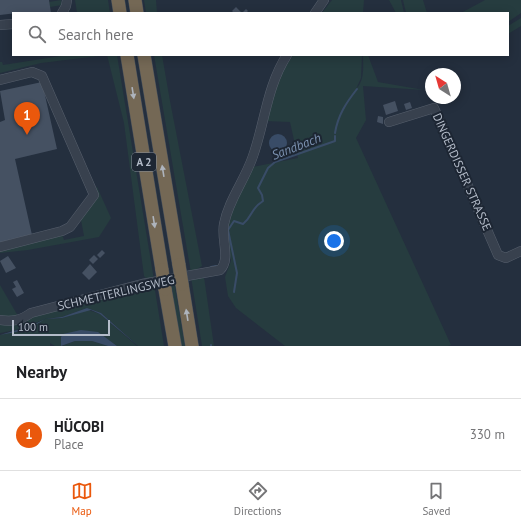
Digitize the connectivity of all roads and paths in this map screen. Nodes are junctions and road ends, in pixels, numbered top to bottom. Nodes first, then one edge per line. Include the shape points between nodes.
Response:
1 (67, 0) edge
2 (118, 0) edge
3 (135, 0) edge
4 (324, 0) edge
5 (63, 12) edge
6 (120, 12) edge
7 (137, 12) edge
8 (316, 12) edge
9 (12, 24) edge
10 (0, 25) edge
11 (127, 56) edge
12 (144, 56) edge
13 (286, 56) edge
14 (0, 80) edge
15 (389, 122) dead end
16 (0, 247) edge
17 (521, 251) edge
18 (0, 320) edge
19 (175, 346) edge
20 (192, 346) edge

1 - 5 street
2 - 6 highway
3 - 7 highway
4 - 8 street
9 - 10 street
11 -> 19 highway, A 2, bridge
20 -> 12 highway, A 2, bridge
13 - 18 street, SCHMETTERLINGSWEG via 273,81 253,156 230,202 223,245 226,257 220,270 142,284 31,313 10,322
14 - 16 street via 32,72 42,76 94,194 70,227 62,232
15 - 17 street, DINGERDISSER STRASSE via 434,108 498,255 506,258

